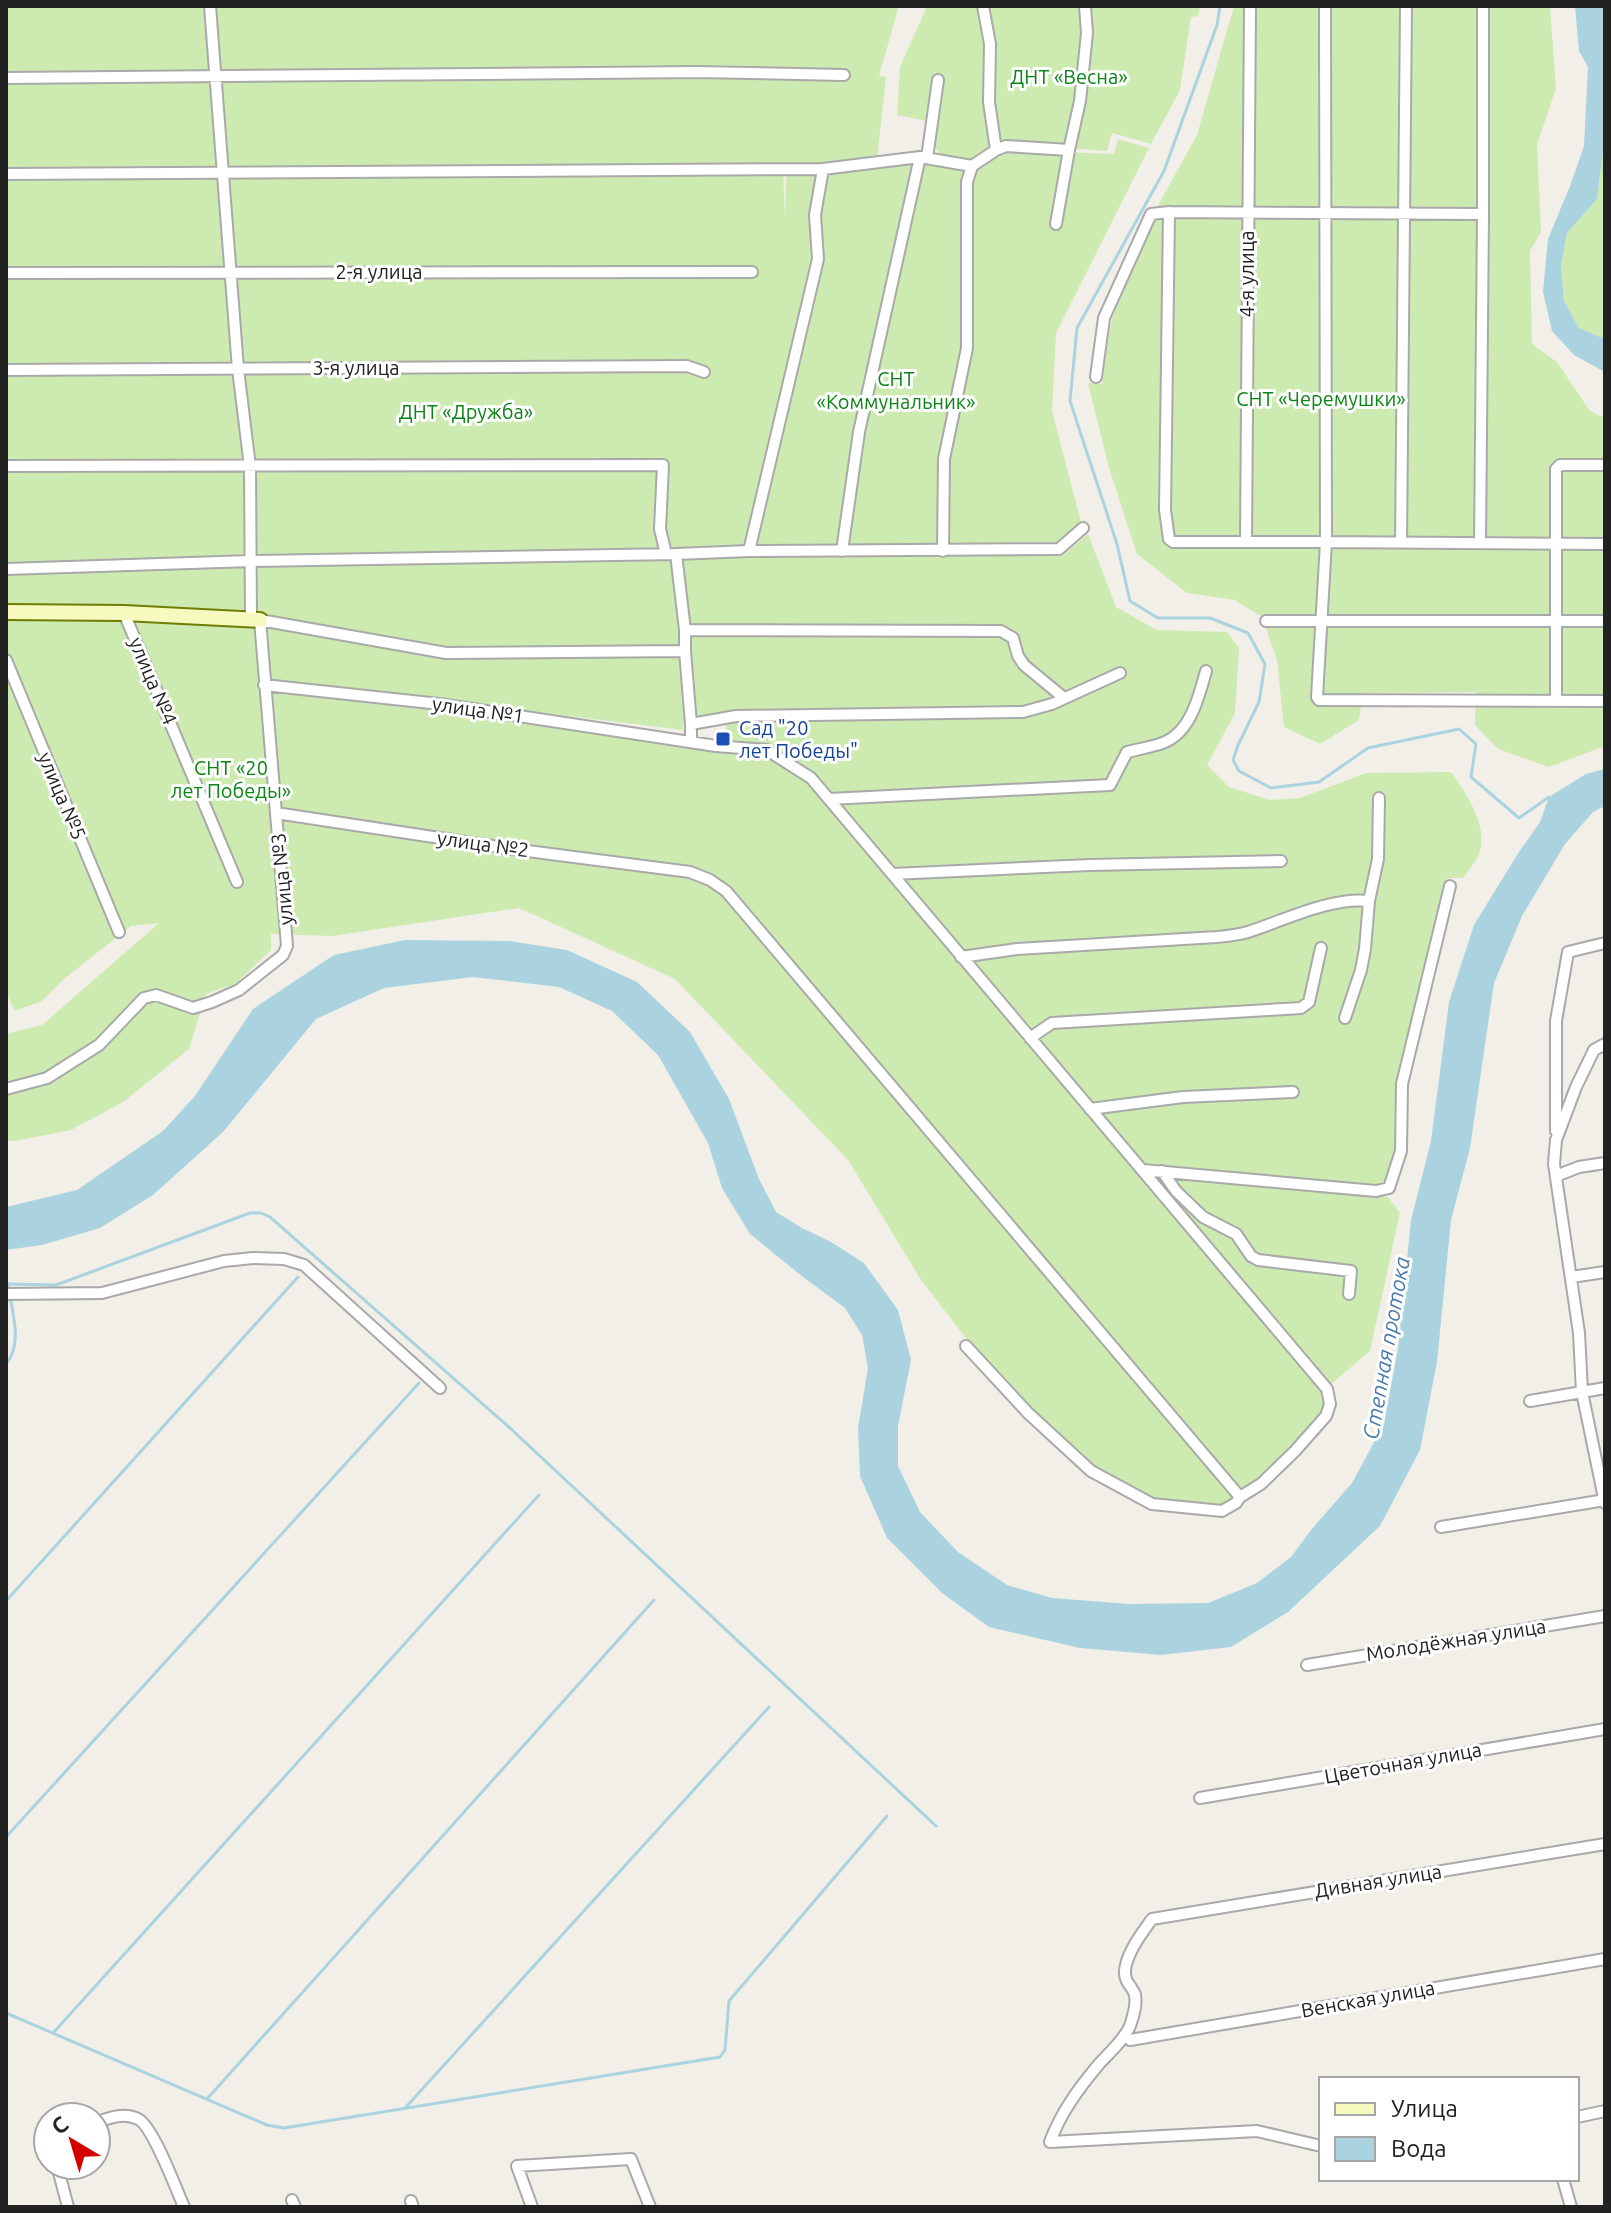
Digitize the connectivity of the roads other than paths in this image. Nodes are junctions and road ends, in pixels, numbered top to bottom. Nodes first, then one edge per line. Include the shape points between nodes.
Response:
1 (210, 6) edge
2 (983, 6) edge
3 (1085, 6) edge
4 (1250, 6) edge
5 (1325, 6) edge
6 (1406, 6) edge
7 (1483, 6) edge
8 (844, 75) dead end
9 (215, 76) junction
10 (6, 78) edge
11 (938, 80) dead end
12 (996, 150) junction
13 (1069, 150) junction
14 (923, 157) junction
15 (972, 166) junction
16 (823, 169) junction
17 (223, 173) junction
18 (6, 174) edge
19 (1169, 212) junction
20 (1248, 212) junction
21 (1325, 213) junction
22 (1404, 213) junction
23 (1483, 214) junction
24 (1056, 224) dead end
25 (229, 271) junction
26 (752, 272) dead end
27 (6, 273) edge
28 (238, 369) junction
29 (6, 370) edge
30 (704, 372) dead end
31 (1096, 377) dead end
32 (1605, 465) edge
33 (6, 466) edge
34 (250, 467) junction
35 (1083, 528) dead end
36 (1246, 542) junction
37 (1326, 542) junction
38 (1401, 543) junction
39 (1480, 543) junction
40 (1556, 544) junction
41 (1605, 544) edge
42 (749, 551) junction
43 (842, 551) junction
44 (943, 551) junction
45 (671, 554) junction
46 (252, 561) junction
47 (6, 569) edge
48 (6, 612) edge
49 (124, 613) junction
50 (256, 619) junction
51 (1266, 621) dead end
52 (1320, 621) junction
53 (1557, 621) junction
54 (1605, 621) edge
55 (685, 630) junction
56 (685, 651) junction
57 (6, 660) edge
58 (1206, 671) dead end
59 (1120, 673) dead end
60 (264, 685) junction
61 (1064, 698) junction
62 (1556, 701) junction
63 (1605, 701) edge
64 (691, 724) junction
65 (691, 742) junction
66 (1379, 798) dead end
67 (829, 799) junction
68 (276, 813) junction
69 (1281, 861) dead end
70 (892, 874) junction
71 (237, 882) dead end
72 (1450, 886) dead end
73 (1369, 901) junction
74 (119, 932) dead end
75 (1605, 943) edge
76 (1321, 948) dead end
77 (961, 957) junction
78 (1345, 1018) dead end
79 (1030, 1038) junction
80 (1605, 1044) edge
81 (6, 1089) edge
82 (1293, 1092) dead end
83 (1090, 1109) junction
84 (1556, 1140) junction
85 (1605, 1163) edge
86 (1143, 1170) junction
87 (1162, 1171) junction
88 (1556, 1176) junction
89 (1605, 1272) edge
90 (1571, 1277) junction
91 (6, 1294) edge
92 (1349, 1294) dead end
93 (966, 1346) dead end
94 (440, 1388) dead end
95 (1605, 1388) edge
96 (1582, 1392) junction
97 (1530, 1401) dead end
98 (1240, 1497) junction
99 (1605, 1501) edge
100 (1441, 1527) dead end
101 (1605, 1616) edge
102 (1307, 1665) dead end
103 (1605, 1729) edge
104 (1200, 1798) dead end
105 (1605, 1844) edge
106 (1605, 1959) edge
107 (1130, 2040) dead end
108 (1605, 2111) edge
109 (112, 2117) edge
110 (1579, 2117) edge
111 (1319, 2146) edge
112 (61, 2181) edge
113 (1564, 2181) edge
114 (68, 2207) edge
115 (184, 2207) edge
116 (532, 2207) edge
117 (650, 2207) edge
118 (1571, 2207) edge

1 - 9 street, улица №3
2 - 12 street
3 - 13 street via 1080,101
4 - 20 street, 4-я улица
5 - 21 street
6 - 22 street
7 - 23 street
8 - 9 street
9 - 10 street
9 - 17 street, улица №3
11 - 14 street
12 - 13 street
12 - 15 street
13 - 24 street
14 - 15 street
14 - 16 street
14 - 43 street via 859,432
15 - 44 street via 967,182 967,348 944,459
16 - 17 street
16 - 42 street via 815,215 818,259
17 - 18 street
17 - 25 street, улица №3
19 - 20 street
19 - 31 street via 1151,214 1104,318
19 - 36 street via 1169,539
20 - 21 street
20 - 36 street, 4-я улица
21 - 22 street
21 - 37 street
22 - 23 street
22 - 38 street
23 - 39 street
25 - 26 street, 2-я улица
25 - 27 street, 2-я улица
25 - 28 street, улица №3
28 - 29 street, 3-я улица
28 - 30 street, 3-я улица via 687,366
28 - 34 street, улица №3
32 - 40 street via 1557,466
33 - 34 street
34 - 45 street via 663,465 660,529
34 - 46 street, улица №3
35 - 44 street via 1059,549
36 - 37 street
37 - 38 street
37 - 52 street
38 - 39 street
39 - 40 street
40 - 41 street
40 - 53 street
42 - 43 street
42 - 45 street
43 - 44 street
45 - 46 street
45 - 55 street
46 - 47 street
46 - 50 street, улица №3
48 - 49 street
49 - 50 street
49 - 71 street, улица №4
50 - 56 street via 446,653
50 - 60 street, улица №3
51 - 52 street
52 - 53 street
52 - 62 street via 1319,700
53 - 54 street
53 - 62 street
55 - 56 street
55 - 61 street via 1001,631 1013,638 1024,665
56 - 64 street
57 - 74 street, улица №5
58 - 67 street via 1184,726 1167,742 1127,752 1110,785
59 - 61 street
60 - 65 street, улица №1 via 440,704
60 - 68 street, улица №3
61 - 64 street via 1023,712 736,716
62 - 63 street
64 - 65 street
65 - 67 street, улица №1 via 767,750 811,778
66 - 73 street via 1378,859
67 - 70 street, улица №1
68 - 81 street, улица №3 via 287,946 283,955 239,990 193,1008 156,995 144,998 99,1045 47,1078
68 - 98 street, улица №2 via 690,872 726,891
69 - 70 street
70 - 77 street, улица №1
72 - 87 street via 1402,1084 1401,1151 1389,1188
73 - 77 street via 1311,910 1217,937
73 - 78 street via 1361,970
75 - 84 street via 1568,952 1556,1021
76 - 79 street via 1309,1002 1301,1008 1052,1023
77 - 79 street, улица №1
79 - 83 street, улица №1
80 - 84 street via 1587,1062
82 - 83 street via 1183,1097
83 - 86 street, улица №1
84 - 88 street
85 - 88 street
86 - 87 street
86 - 98 street, улица №1 via 1327,1389 1326,1416 1261,1484
87 - 92 street via 1203,1217 1236,1234 1251,1256 1351,1271
88 - 90 street
89 - 90 street
90 - 96 street
91 - 94 street via 102,1293 224,1261 284,1259 304,1265
93 - 98 street, улица №1 via 1091,1471 1152,1504 1222,1511
95 - 96 street
96 - 97 street
96 - 99 street
99 - 100 street
101 - 102 street, Молодёжная улица
103 - 104 street, Цветочная улица
105 - 111 street, Дивная улица via 1152,1919 1124,1971 1135,1995 1129,2029 1072,2098 1050,2142 1257,2131
106 - 107 street, Венская улица
108 - 110 street
109 - 115 street via 142,2121
112 - 114 street
113 - 118 street
116 - 117 street via 517,2166 631,2159

